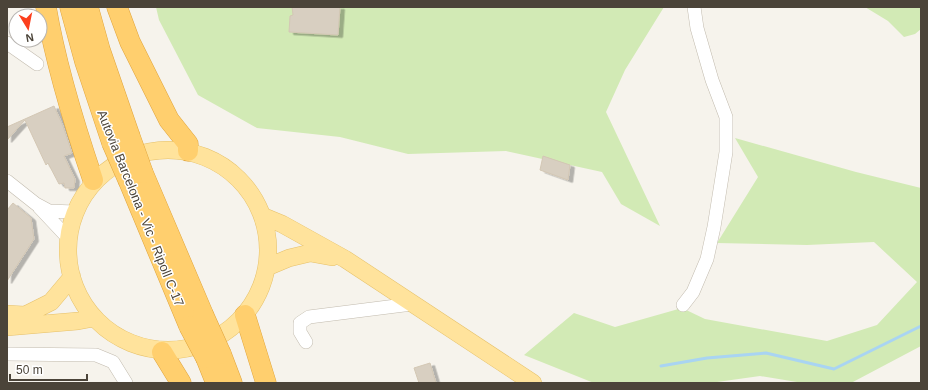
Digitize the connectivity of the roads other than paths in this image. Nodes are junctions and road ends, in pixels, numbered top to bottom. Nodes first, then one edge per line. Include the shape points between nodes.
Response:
1 (46, 7) edge
2 (70, 7) edge
3 (88, 7) edge
4 (117, 7) edge
5 (694, 7) edge
6 (7, 44) edge
7 (37, 64) dead end
8 (121, 139) junction
9 (188, 151) junction
10 (94, 180) junction
11 (7, 181) edge
12 (36, 204) junction
13 (74, 212) junction
14 (265, 217) junction
15 (69, 239) junction
16 (345, 259) junction
17 (270, 266) junction
18 (72, 277) junction
19 (412, 304) junction
20 (683, 305) dead end
21 (7, 314) edge
22 (245, 315) junction
23 (94, 318) junction
24 (7, 327) edge
25 (306, 342) dead end
26 (162, 352) junction
27 (7, 354) edge
28 (213, 356) junction
29 (126, 383) edge
30 (181, 383) edge
31 (216, 383) edge
32 (232, 383) edge
33 (266, 383) edge
34 (533, 383) edge

1 - 10 highway via 64,85
2 - 8 highway, Autovia Barcelona - Vic - Ripoll C-17 via 85,62
3 - 8 highway, Autovia Barcelona - Vic - Ripoll C-17
4 - 9 highway via 130,42 169,120 188,144
5 - 20 street via 697,28 712,80 726,117 726,152 707,259 693,292
6 - 7 street
8 - 28 highway, Autovia Barcelona - Vic - Ripoll C-17, bridge
9 - 10 main road via 146,151 128,155 115,161
9 - 14 main road via 224,170 243,188
10 - 13 main road
11 - 12 street
12 - 13 street via 49,211
12 - 15 street
13 - 15 main road
14 - 16 main road
14 - 17 main road
15 - 18 main road
16 - 17 main road via 310,253 288,258
16 - 19 main road
17 - 22 main road via 256,301
18 - 21 main road via 50,302 26,315
18 - 23 main road via 79,295
19 - 25 street via 309,316 300,323 300,332
19 - 34 main road
22 - 26 main road via 207,343 178,351
22 - 33 highway
23 - 24 main road
23 - 26 main road via 124,339
26 - 30 highway
27 - 29 street via 96,354 113,362
28 - 31 highway, Autovia Barcelona - Vic - Ripoll C-17
28 - 32 highway, Autovia Barcelona - Vic - Ripoll C-17

